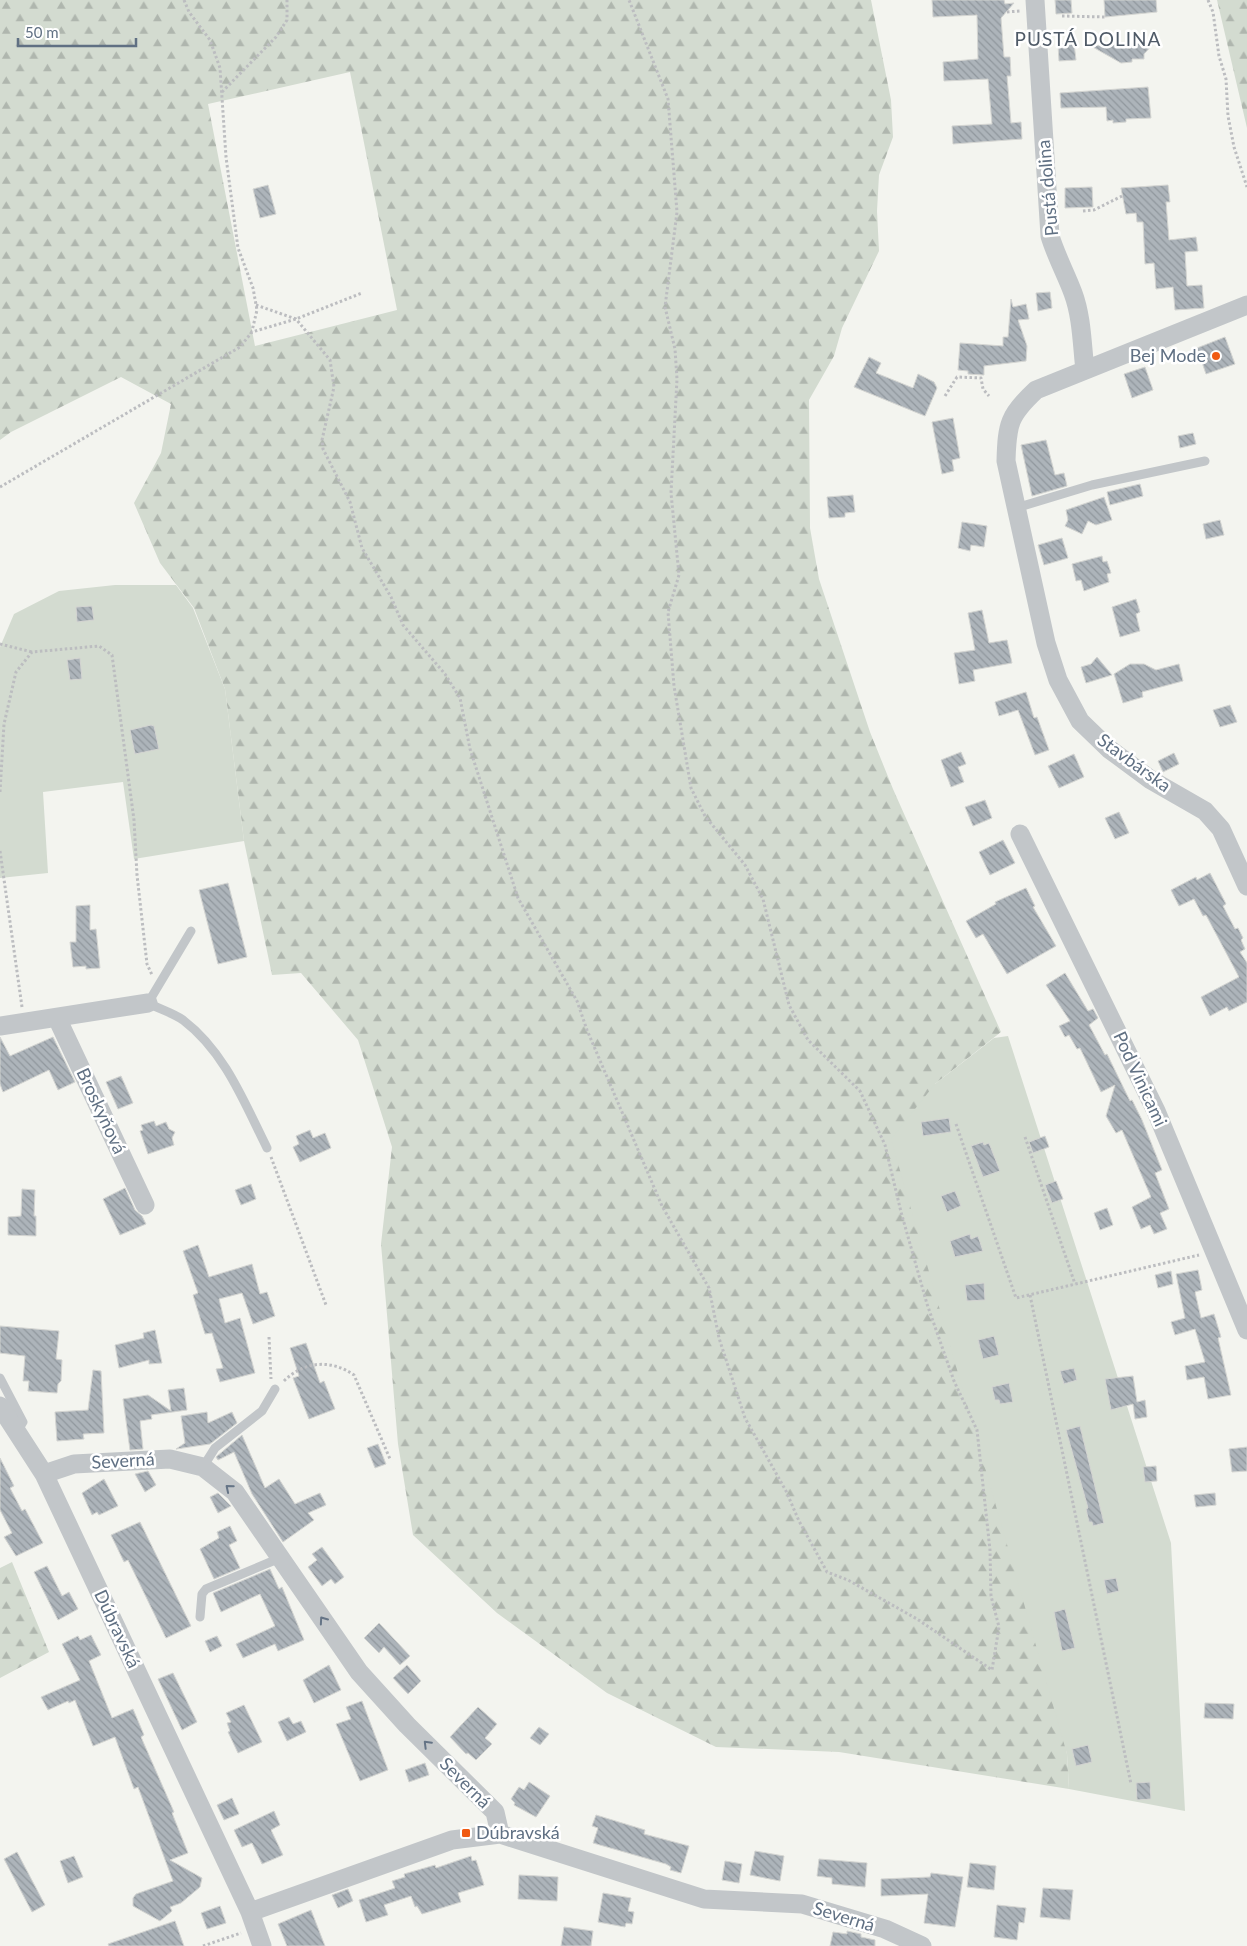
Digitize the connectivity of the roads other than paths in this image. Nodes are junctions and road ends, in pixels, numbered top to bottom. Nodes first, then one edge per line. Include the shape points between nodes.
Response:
1 (1035, 0) edge
2 (1247, 305) edge
3 (1085, 370) junction
4 (1205, 461) dead end
5 (1016, 508) junction
6 (1020, 834) dead end
7 (1247, 886) edge
8 (191, 931) dead end
9 (148, 1004) junction
10 (57, 1018) junction
11 (0, 1026) edge
12 (267, 1148) road end
13 (145, 1205) dead end
14 (1247, 1330) edge
15 (0, 1378) edge
16 (276, 1390) road end
17 (0, 1406) edge
18 (16, 1432) junction
19 (203, 1467) junction
20 (44, 1474) junction
21 (280, 1558) junction
22 (200, 1617) dead end
23 (500, 1834) junction
24 (252, 1920) junction
25 (262, 1946) edge
26 (922, 1946) edge

1 - 3 street, Pustá dolina via 1050,236 1074,294
2 - 3 street, Stavbárska
3 - 5 street, Stavbárska via 1036,390 1016,409 1007,434 1006,460
4 - 5 lane via 1092,485
5 - 7 street, Stavbárska via 1046,642 1058,680 1080,721 1109,749 1151,780 1205,811 1221,828
6 - 14 street, Pod Vinicami via 1156,1111
8 - 9 lane
9 - 10 street
9 - 12 lane via 181,1019 204,1038 226,1067
10 - 11 street
10 - 13 street, Broskyňová
15 - 18 lane via 24,1422
16 - 19 lane via 262,1411 215,1448
17 - 18 street, Dúbravská
18 - 20 street, Dúbravská
19 - 20 street, Severná via 170,1459 74,1464
21 -> 19 street, Severná via 235,1492
20 - 24 street, Dúbravská
21 - 22 lane via 206,1589 202,1594
23 -> 21 street, Severná via 495,1812 407,1725 359,1672
23 - 24 street via 452,1840
23 - 26 street, Severná via 704,1899 802,1904 885,1929
24 - 25 street, Dúbravská

